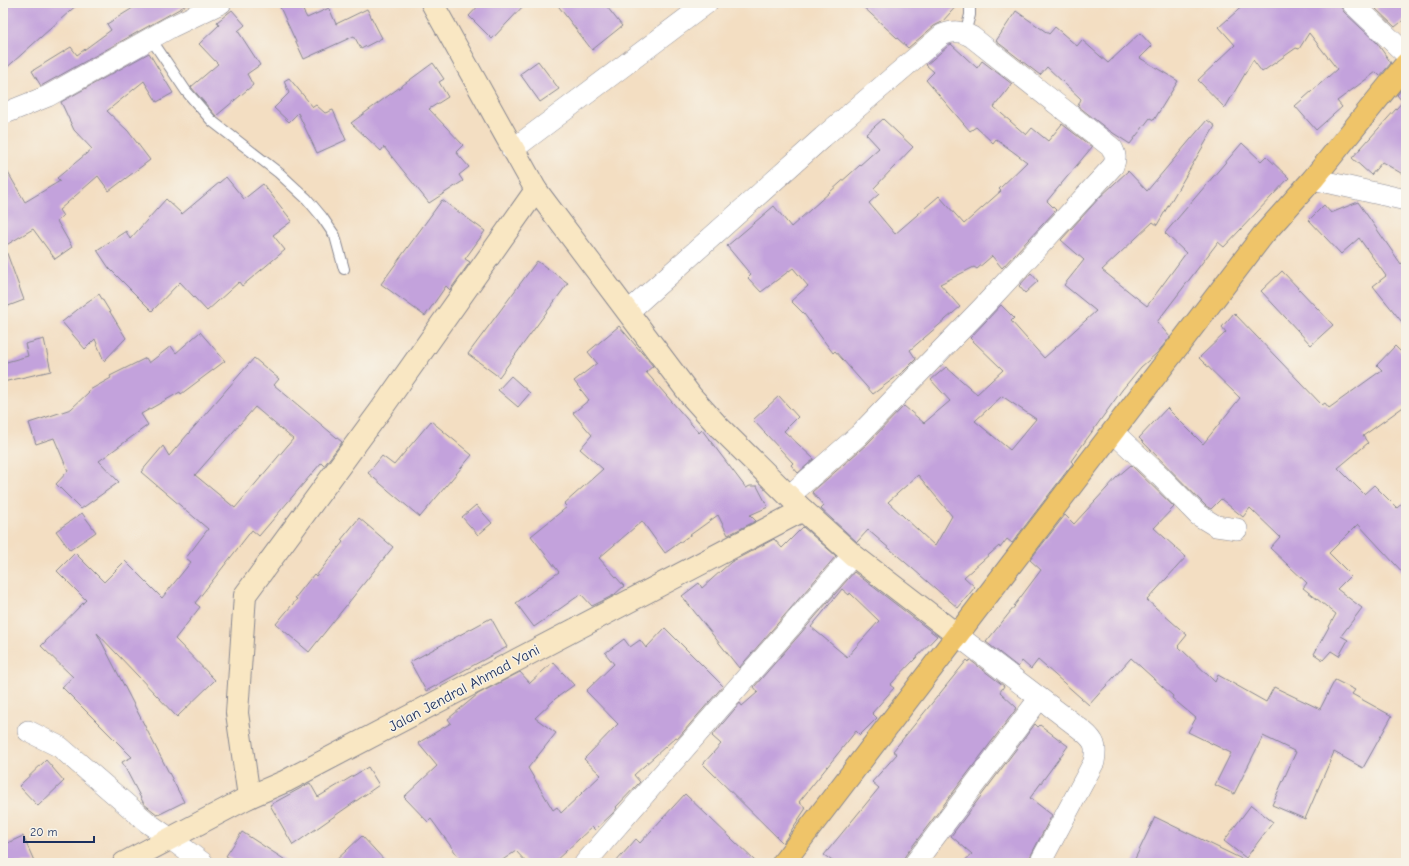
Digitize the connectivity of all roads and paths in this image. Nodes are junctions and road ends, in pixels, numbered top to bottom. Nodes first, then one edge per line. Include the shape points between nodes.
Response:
1 (222, 3) edge
2 (432, 3) edge
3 (707, 3) edge
4 (970, 3) edge
5 (1352, 3) edge
6 (965, 33) junction
7 (151, 39) junction
8 (1406, 54) edge
9 (1406, 64) edge
10 (3, 114) edge
11 (512, 150) junction
12 (1313, 179) junction
13 (536, 190) junction
14 (1406, 200) edge
15 (344, 269) dead end
16 (628, 312) junction
17 (1113, 432) junction
18 (796, 503) junction
19 (1237, 529) dead end
20 (853, 556) junction
21 (957, 635) junction
22 (1039, 699) junction
23 (28, 731) dead end
24 (249, 797) junction
25 (172, 838) junction
26 (124, 863) edge
27 (203, 863) edge
28 (585, 863) edge
29 (783, 863) edge
30 (915, 863) edge
31 (1040, 863) edge

1 - 7 street
2 - 11 street
3 - 11 street
4 - 6 lane
5 - 8 street
6 - 16 street via 951,31 942,35 823,137
6 - 18 street via 1112,148 1116,160 981,309
7 - 10 street via 48,96
7 - 15 lane via 186,91 212,121 307,199 335,236
9 - 12 highway
11 - 13 street
12 - 14 street
12 - 17 highway via 1263,235
13 - 16 street
13 - 24 street via 380,411 245,595 237,713
16 - 18 street via 691,396
17 - 19 street via 1198,514 1216,526
17 - 21 highway
18 - 20 street
18 - 24 street, Jalan Jendral Ahmad Yani via 286,781
20 - 21 street
20 - 28 street
21 - 22 street
21 - 29 highway
22 - 30 street
22 - 31 street via 1090,738 1095,744 1096,752 1094,762
23 - 25 street via 60,747 148,823
24 - 25 street, Jalan Jendral Ahmad Yani
25 - 26 street, Jalan Jendral Ahmad Yani
25 - 27 street

